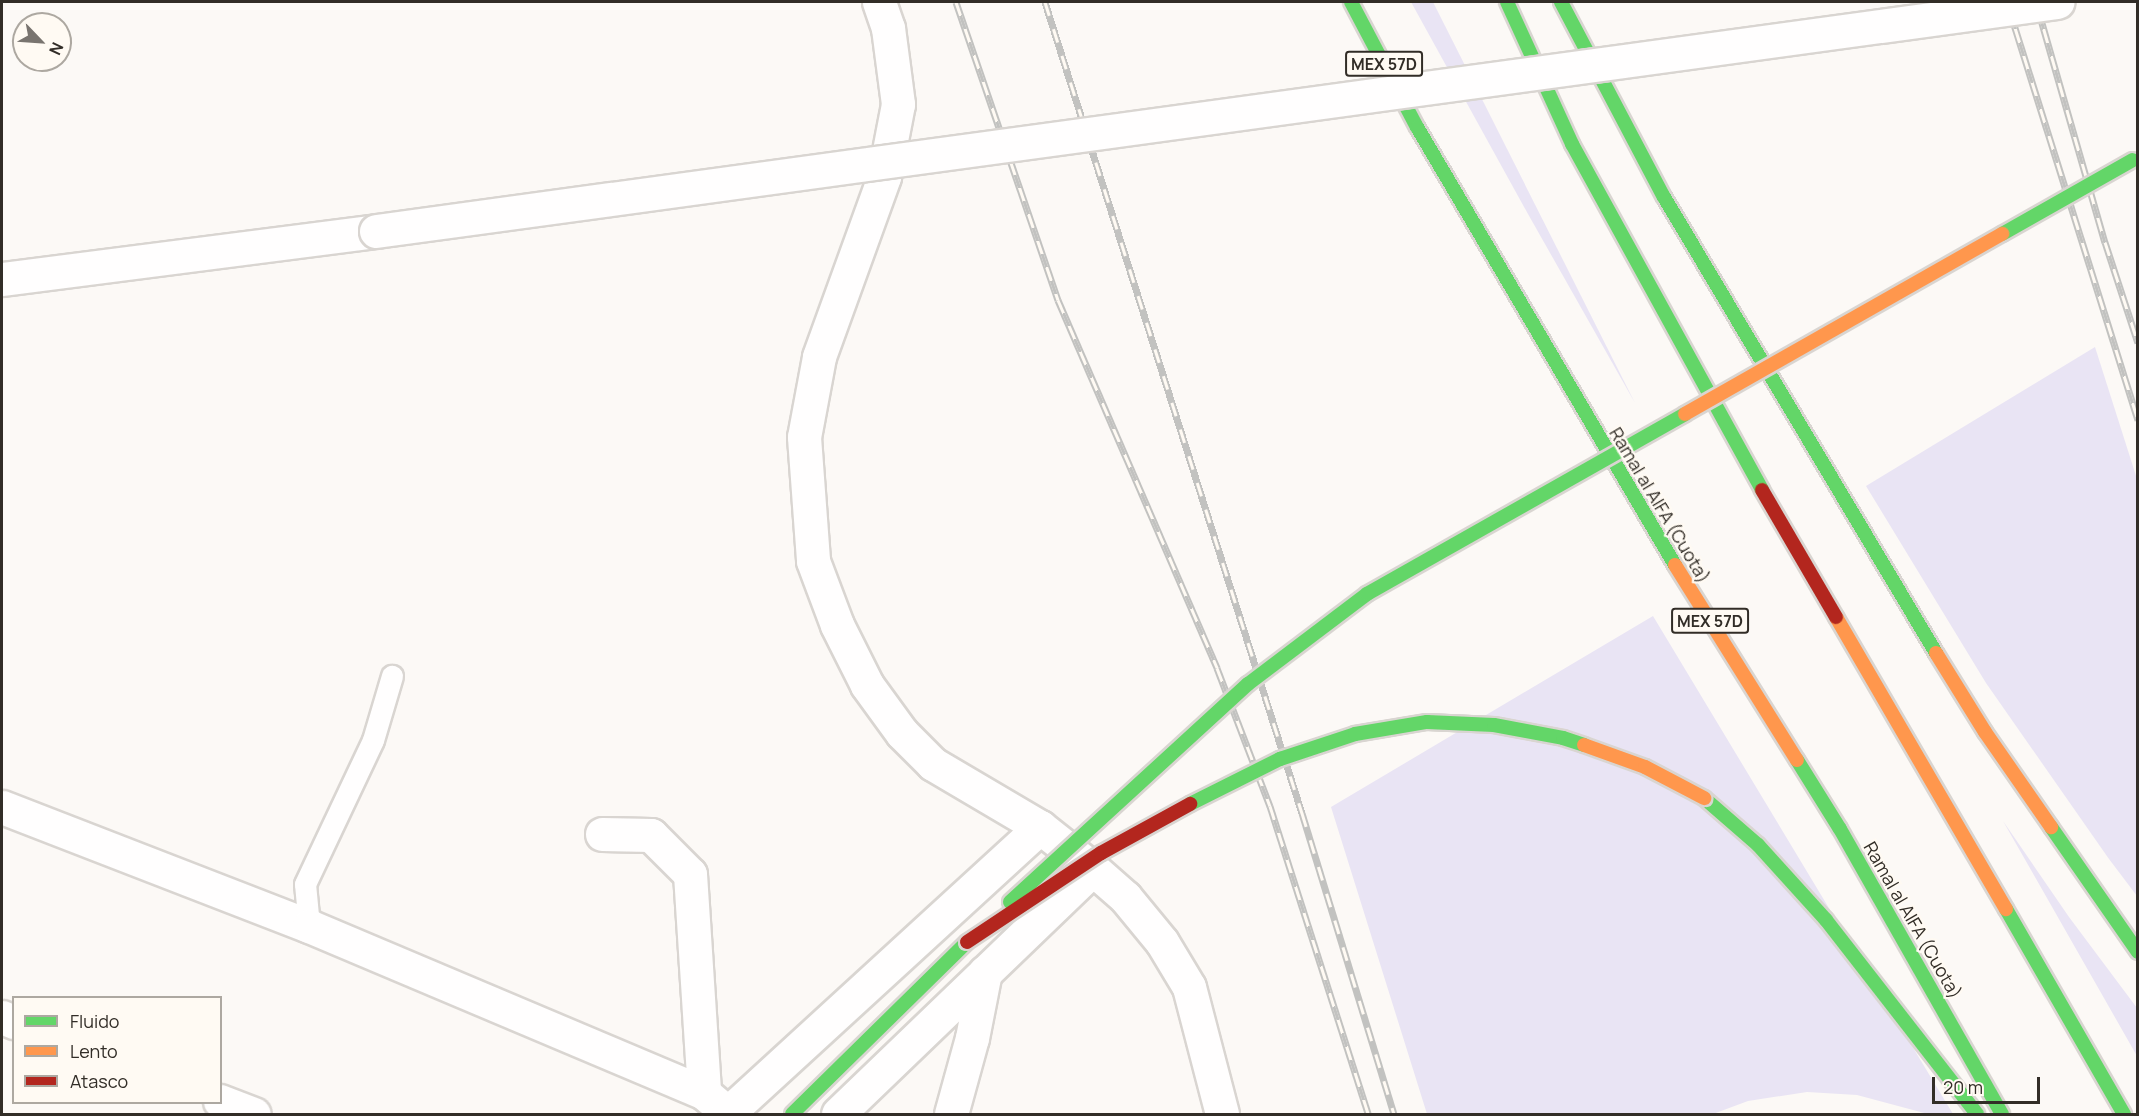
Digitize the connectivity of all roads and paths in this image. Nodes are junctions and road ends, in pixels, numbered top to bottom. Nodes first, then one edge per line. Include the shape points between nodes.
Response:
1 (879, 2) edge
2 (1351, 2) edge
3 (1507, 2) edge
4 (1561, 2) edge
5 (2057, 2) edge
6 (2135, 159) edge
7 (2, 279) edge
8 (392, 676) dead end
9 (2, 807) edge
10 (1040, 827) junction
11 (602, 834) dead end
12 (1093, 869) junction
13 (309, 926) junction
14 (967, 942) junction
15 (2138, 952) edge
16 (985, 972) junction
17 (222, 1102) edge
18 (720, 1107) edge
19 (254, 1114) edge
20 (792, 1114) edge
21 (838, 1114) edge
22 (951, 1114) edge
23 (1222, 1114) edge
24 (1977, 1114) edge
25 (2002, 1114) edge
26 (2124, 1114) edge

1 - 10 street via 888,28 898,104 884,177 819,357 804,437 813,561 837,626 867,685 902,733 933,764
2 - 25 main road, Ramal al AIFA (Cuota) / MEX 57D via 1477,230 1652,528 1840,829
3 - 26 main road via 1572,144 1747,465
4 - 15 main road via 1664,197 1886,571 1985,732
5 - 7 street, bridge
6 - 14 main road, bridge via 1367,594 1248,684
8 - 13 lane via 373,740 305,884
9 - 13 street
10 - 12 street
10 - 18 street
11 - 18 street via 651,835 690,874
12 - 16 street
12 - 23 street via 1125,897 1189,987
13 - 18 street
14 - 20 main road
14 - 24 main road, bridge via 1101,854 1217,789 1280,759 1355,734 1427,722 1506,727 1563,738 1645,767 1704,798 1758,845 1826,920
16 - 21 street
16 - 22 street
17 - 19 street

